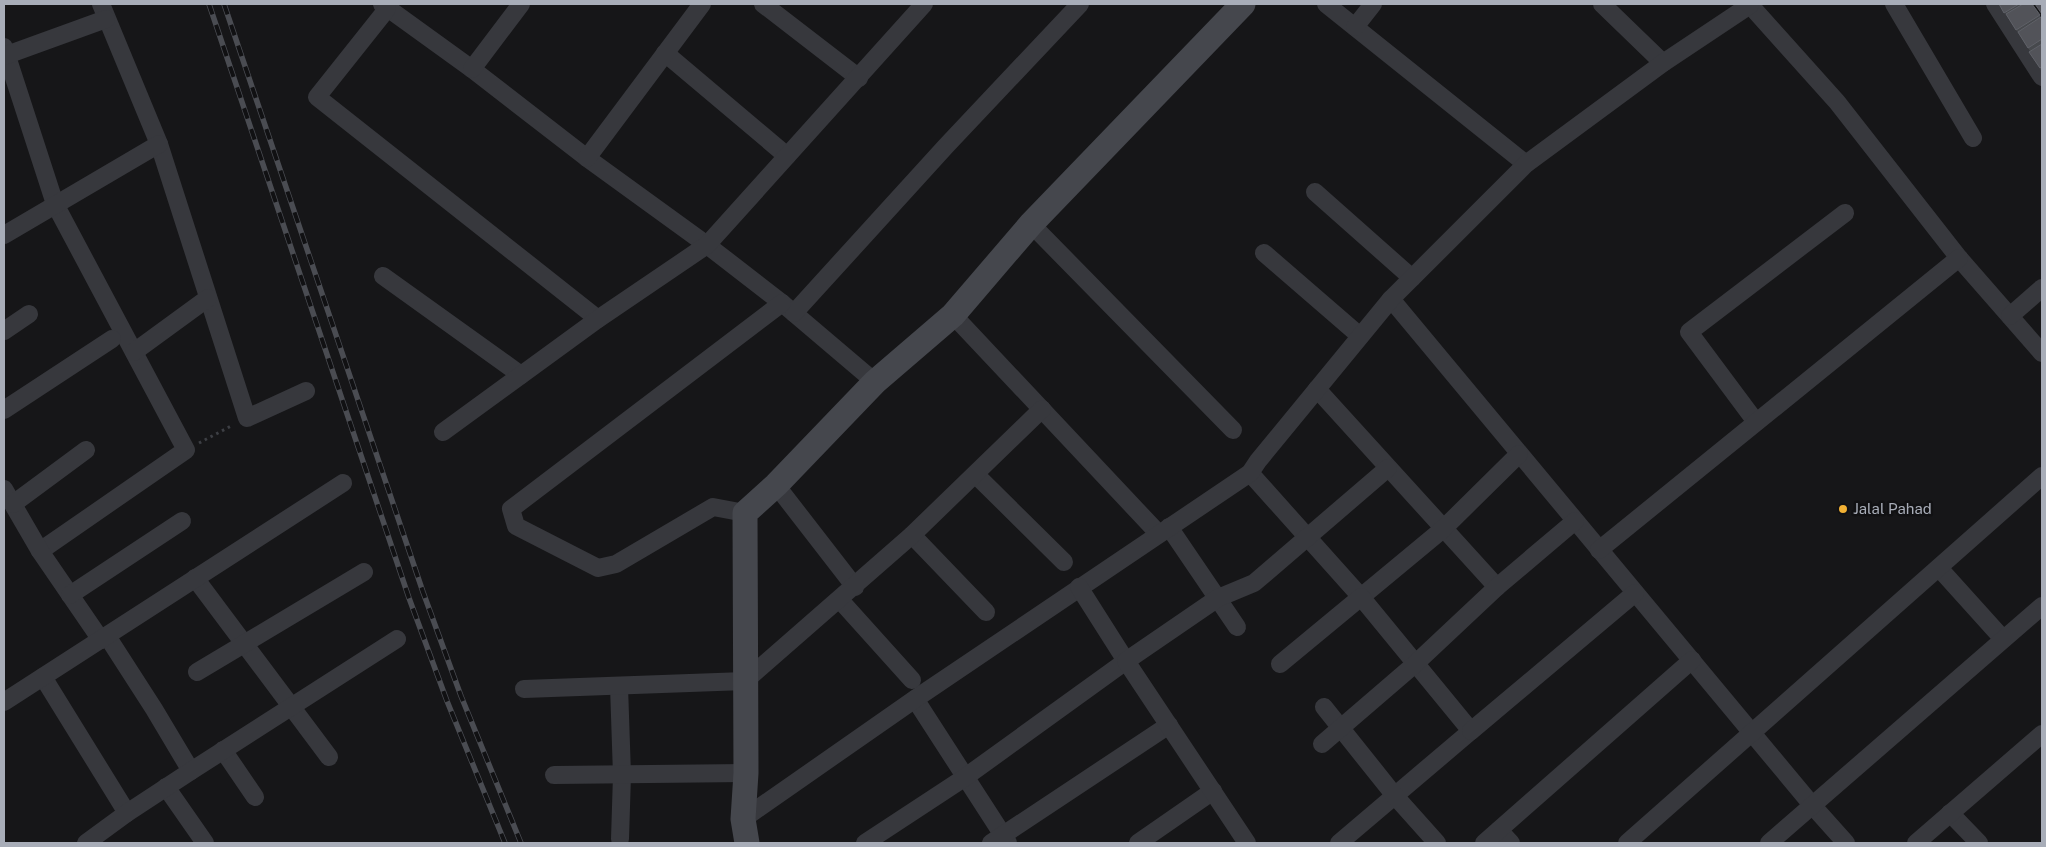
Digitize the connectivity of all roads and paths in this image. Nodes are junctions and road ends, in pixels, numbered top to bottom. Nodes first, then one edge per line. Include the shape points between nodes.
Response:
1 (521, 4) edge
2 (702, 4) edge
3 (763, 4) edge
4 (924, 4) edge
5 (1080, 4) edge
6 (1243, 4) edge
7 (1326, 4) edge
8 (1373, 4) edge
9 (1602, 4) edge
10 (1750, 4) edge
11 (1894, 4) edge
12 (1995, 4) edge
13 (384, 6) edge
14 (103, 12) edge
15 (1355, 27) junction
16 (5, 53) edge
17 (665, 53) junction
18 (1663, 64) junction
19 (472, 69) junction
20 (2042, 77) edge
21 (859, 78) junction
22 (1973, 138) dead end
23 (158, 144) junction
24 (787, 156) junction
25 (587, 158) junction
26 (1526, 164) junction
27 (1315, 192) dead end
28 (55, 204) junction
29 (1845, 213) dead end
30 (1031, 224) junction
31 (4, 235) edge
32 (707, 244) junction
33 (1264, 253) dead end
34 (1959, 258) junction
35 (383, 276) dead end
36 (1412, 278) junction
37 (2042, 288) edge
38 (208, 298) junction
39 (1391, 299) junction
40 (788, 308) junction
41 (29, 314) dead end
42 (953, 315) junction
43 (2010, 316) junction
44 (598, 319) junction
45 (4, 331) edge
46 (1360, 336) junction
47 (112, 339) dead end
48 (134, 352) junction
49 (2042, 353) edge
50 (521, 375) junction
51 (875, 382) junction
52 (1317, 389) junction
53 (306, 391) dead end
54 (1042, 409) junction
55 (4, 410) edge
56 (247, 418) junction
57 (1756, 422) junction
58 (1233, 430) dead end
59 (443, 432) dead end
60 (86, 450) dead end
61 (186, 450) junction
62 (1520, 454) junction
63 (1388, 468) junction
64 (1250, 473) junction
65 (976, 475) junction
66 (2042, 476) edge
67 (343, 483) dead end
68 (776, 485) junction
69 (8, 496) edge
70 (745, 512) junction
71 (182, 521) dead end
72 (1575, 521) junction
73 (1444, 529) junction
74 (1164, 530) junction
75 (912, 536) junction
76 (1308, 538) junction
77 (1599, 550) junction
78 (40, 551) junction
79 (1064, 562) dead end
80 (1938, 568) junction
81 (364, 572) dead end
82 (195, 578) junction
83 (856, 587) junction
84 (1079, 587) junction
85 (1497, 587) junction
86 (1635, 593) junction
87 (70, 594) junction
88 (1361, 597) junction
89 (1218, 598) junction
90 (840, 600) junction
91 (2042, 606) edge
92 (986, 612) dead end
93 (1237, 627) dead end
94 (104, 638) junction
95 (397, 639) dead end
96 (2003, 640) junction
97 (243, 643) junction
98 (1692, 660) junction
99 (1126, 661) junction
100 (1280, 664) dead end
101 (1415, 664) junction
102 (197, 672) dead end
103 (43, 677) junction
104 (912, 680) dead end
105 (745, 681) junction
106 (619, 686) junction
107 (524, 690) dead end
108 (915, 699) junction
109 (4, 702) edge
110 (290, 706) junction
111 (1324, 707) dead end
112 (1169, 725) junction
113 (1341, 728) junction
114 (1471, 731) junction
115 (1753, 734) junction
116 (2042, 734) edge
117 (1322, 744) dead end
118 (223, 750) junction
119 (328, 757) dead end
120 (191, 771) junction
121 (746, 772) junction
122 (554, 775) dead end
123 (622, 775) junction
124 (964, 778) junction
125 (166, 787) junction
126 (1213, 792) junction
127 (1395, 796) junction
128 (255, 797) dead end
129 (1812, 805) junction
130 (127, 813) junction
131 (1950, 813) junction
132 (743, 818) junction
133 (1499, 830) junction
134 (620, 839) dead end
135 (96, 840) edge
136 (1000, 841) edge
137 (205, 843) edge
138 (747, 843) edge
139 (865, 843) edge
140 (1138, 843) edge
141 (1247, 843) edge
142 (1339, 843) edge
143 (1437, 843) edge
144 (1484, 843) edge
145 (1511, 843) edge
146 (1627, 843) edge
147 (1770, 843) edge
148 (1846, 843) edge
149 (1916, 843) edge
150 (1979, 843) edge

1 - 19 street
2 - 17 street
3 - 21 street
4 - 21 street
5 - 40 street
6 - 30 street
7 - 15 street
8 - 15 street
9 - 18 street
10 - 18 street
10 - 34 street via 1837,102
11 - 22 street
12 - 20 street
13 - 19 street
13 - 44 street via 317,98
14 - 16 street
14 - 23 street
15 - 26 street
16 - 28 street
17 - 24 street
17 - 25 street
18 - 26 street
19 - 25 street
21 - 24 street
23 - 28 street
23 - 38 street
24 - 32 street
25 - 32 street
26 - 36 street
27 - 36 street
28 - 31 street
28 - 48 street
29 - 57 street via 1689,332
30 - 42 street
30 - 58 street
32 - 40 street
32 - 44 street
33 - 46 street
34 - 43 street
34 - 57 street
35 - 50 street
36 - 39 street
37 - 43 street
38 - 48 street
38 - 56 street
39 - 46 street
39 - 62 street
40 - 51 street
40 - 70 street via 511,509 516,526 598,568 616,564 713,507
41 - 45 street
42 - 51 street
42 - 54 street
43 - 49 street
44 - 50 street
46 - 52 street
47 - 55 street
48 - 61 street
50 - 59 street
51 - 68 street
52 - 63 street
52 - 64 street
53 - 56 street
54 - 65 street
54 - 74 street
56 - 61 path
57 - 77 street
60 - 69 street
61 - 78 street
62 - 72 street
62 - 73 street
63 - 73 street
63 - 76 street
64 - 74 street
64 - 76 street
65 - 75 street
65 - 79 street
66 - 80 street
67 - 82 street
68 - 70 street
68 - 83 street
69 - 78 street
70 - 105 street
71 - 87 street
72 - 77 street
72 - 85 street
73 - 85 street
73 - 88 street
74 - 84 street
74 - 89 street
75 - 83 street
75 - 92 street
76 - 88 street
76 - 89 street via 1254,583
77 - 86 street
78 - 87 street
80 - 96 street
80 - 115 street
81 - 97 street
82 - 94 street
82 - 97 street
83 - 90 street
84 - 99 street
84 - 108 street
85 - 101 street
86 - 98 street
86 - 114 street
87 - 94 street
88 - 100 street
88 - 101 street
89 - 93 street
89 - 99 street
90 - 104 street
90 - 105 street
91 - 96 street
94 - 103 street
94 - 120 street via 154,709
95 - 110 street
96 - 129 street
97 - 102 street
97 - 110 street
98 - 115 street
98 - 133 street
99 - 112 street
99 - 124 street
101 - 113 street
101 - 114 street
103 - 109 street
103 - 130 street
105 - 106 street
105 - 121 street
106 - 107 street
106 - 123 street
108 - 124 street
108 - 132 street
110 - 118 street
110 - 119 street
111 - 113 street
112 - 126 street
112 - 136 street
113 - 117 street
113 - 127 street
114 - 127 street
115 - 129 street
115 - 146 street
116 - 131 street
118 - 120 street
118 - 128 street
120 - 125 street
121 - 123 street
121 - 132 street
122 - 123 street
123 - 134 street
124 - 136 street
124 - 139 street
125 - 130 street
125 - 137 street
126 - 140 street
126 - 141 street
127 - 142 street
127 - 143 street
129 - 147 street
129 - 148 street
130 - 135 street
131 - 149 street
131 - 150 street
132 - 138 street
133 - 144 street
133 - 145 street

